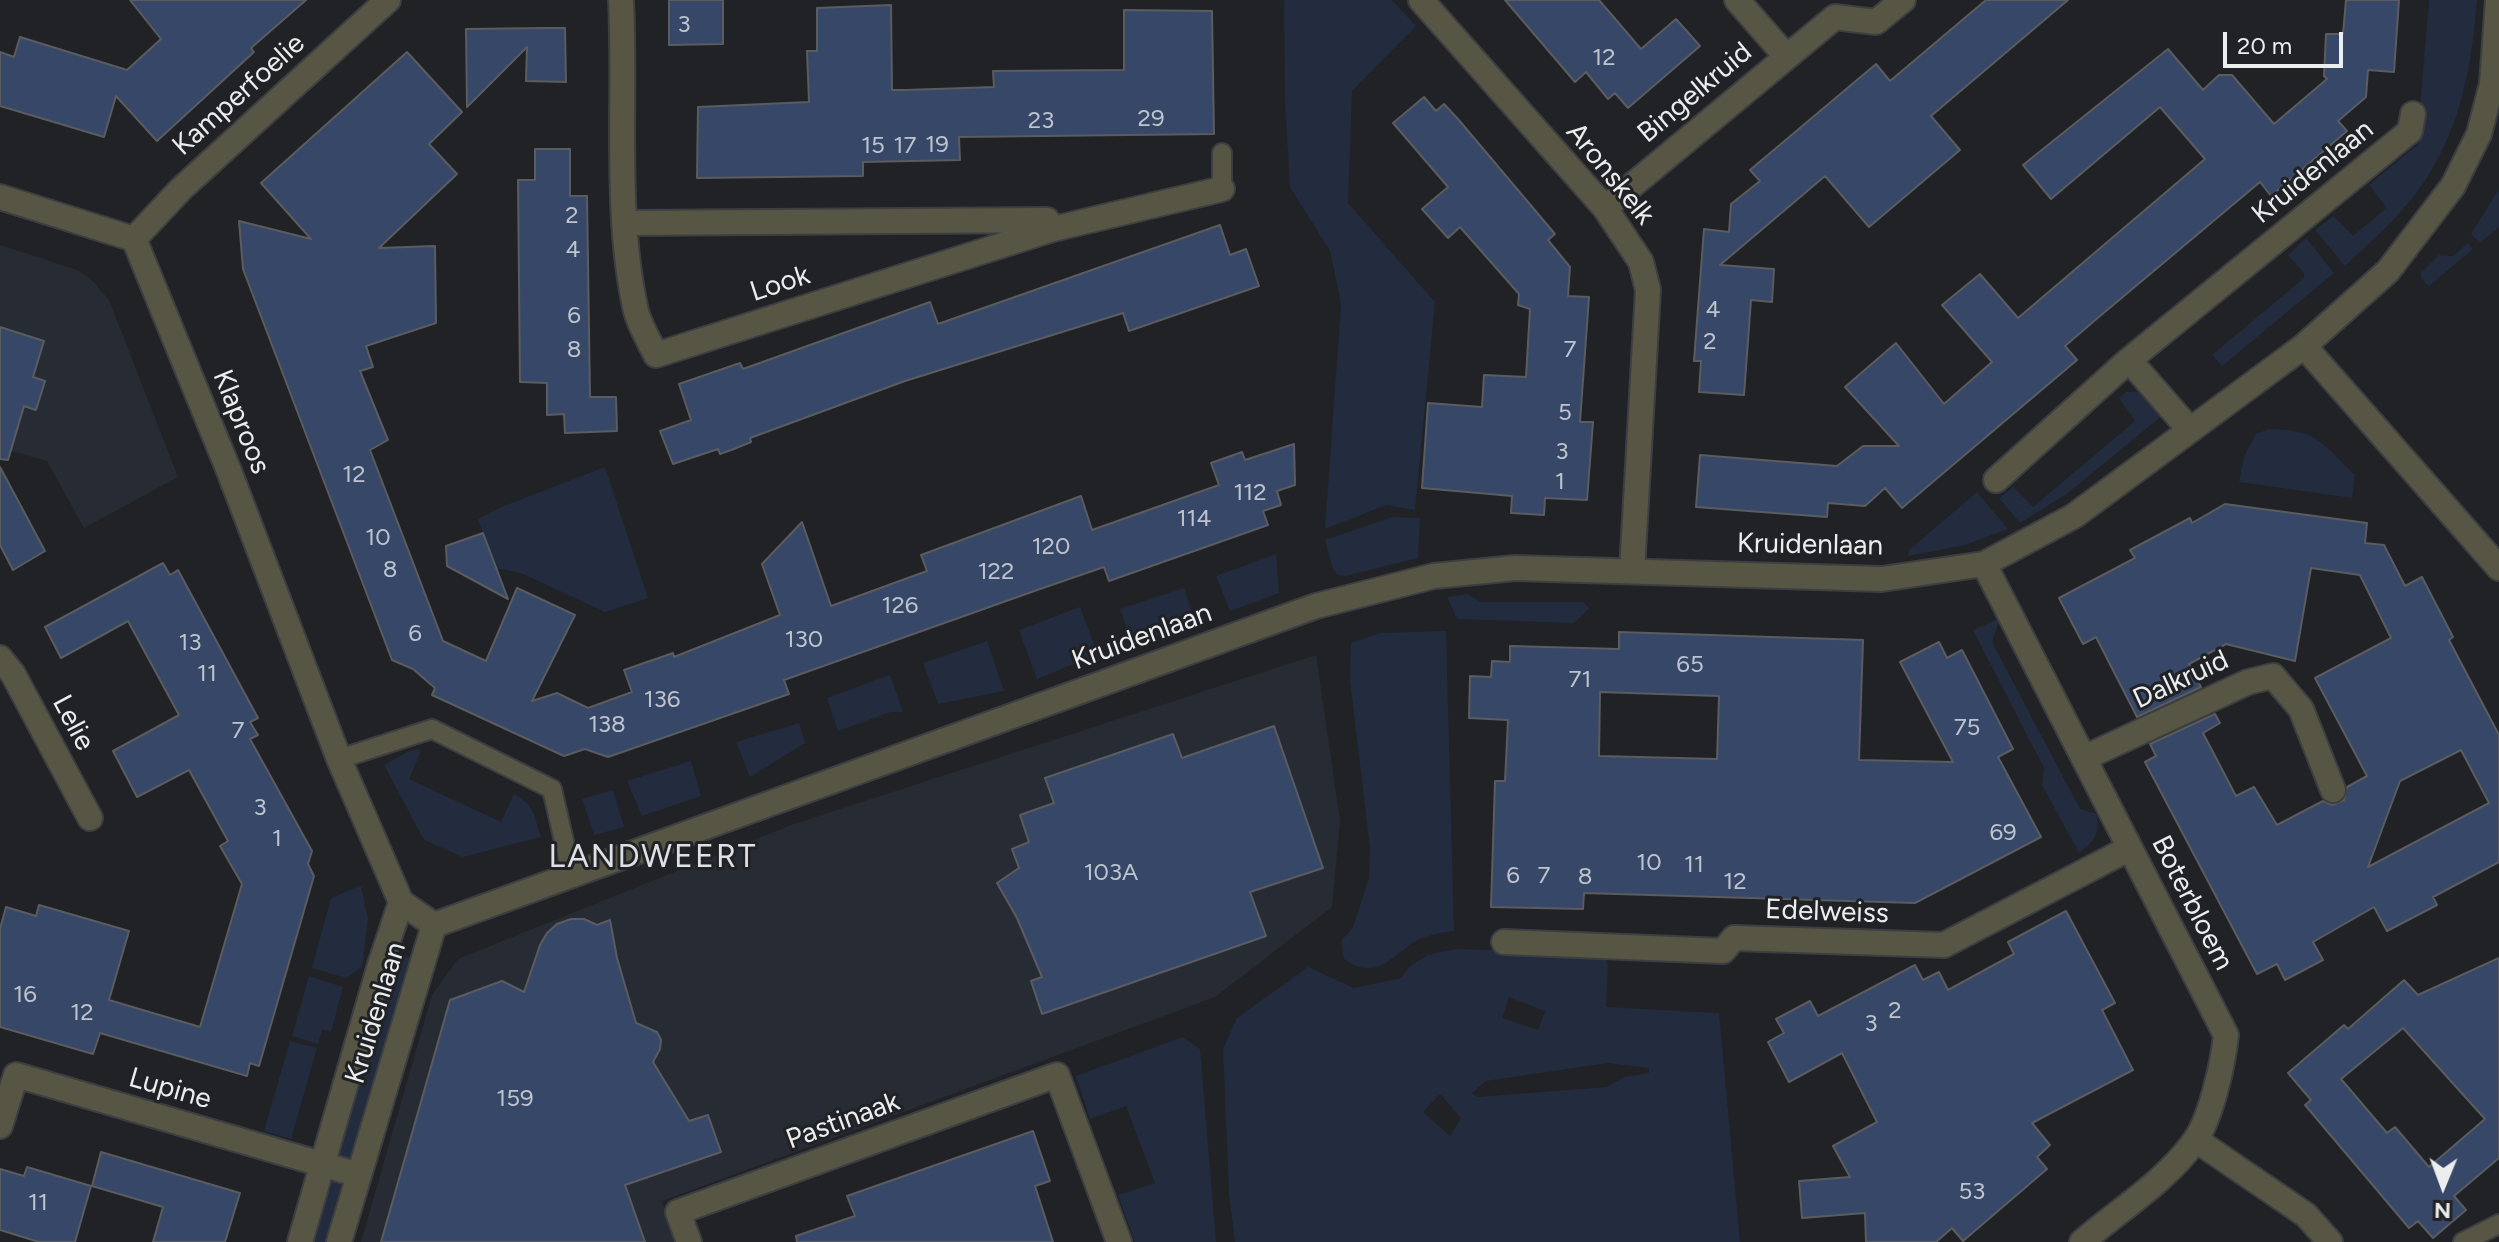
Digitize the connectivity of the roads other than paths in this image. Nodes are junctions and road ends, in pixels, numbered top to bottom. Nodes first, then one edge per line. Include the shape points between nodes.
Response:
1 (388, 0) edge
2 (621, 0) edge
3 (1421, 0) edge
4 (1737, 0) edge
5 (1903, 0) edge
6 (2498, 0) edge
7 (1786, 56) junction
8 (2413, 114) dead end
9 (1222, 153) dead end
10 (1222, 189) joint
11 (0, 197) edge
12 (1605, 208) junction
13 (624, 223) junction
14 (1053, 229) junction
15 (134, 239) junction
16 (2304, 346) junction
17 (2129, 360) junction
18 (2190, 430) junction
19 (1996, 480) dead end
20 (1984, 564) junction
21 (2499, 568) edge
22 (1632, 571) junction
23 (0, 658) edge
24 (2084, 758) junction
25 (339, 759) junction
26 (2333, 790) dead end
27 (90, 818) dead end
28 (2130, 848) junction
29 (572, 876) junction
30 (401, 902) junction
31 (434, 925) junction
32 (1504, 942) dead end
33 (0, 1126) edge
34 (2196, 1140) junction
35 (322, 1164) junction
36 (359, 1175) junction
37 (2499, 1224) edge
38 (300, 1242) edge
39 (339, 1242) edge
40 (689, 1242) edge
41 (1119, 1242) edge
42 (2082, 1242) edge
43 (2330, 1242) edge
44 (2463, 1242) edge

1 - 15 street, Kamperfoelie via 181,189
2 - 13 street, Look
3 - 12 street, Aronskelk
4 - 7 street, Bingelkruid
5 - 7 street, Bingelkruid via 1876,22 1835,17
6 - 16 street, Kruidenlaan via 2492,84 2479,134 2453,186 2388,271
7 - 12 street, Bingelkruid
8 - 17 street, Kruidenlaan via 2410,131
9 - 10 lane
10 - 14 street, Look
11 - 15 street
12 - 22 street, Aronskelk via 1641,262 1648,290
13 - 14 street, Look via 1047,220
13 - 14 street, Look via 637,313 656,355
15 - 25 street, Klaproos
16 - 18 street, Kruidenlaan
16 - 21 street
17 - 18 street
17 - 19 street, Kruidenlaan
18 - 20 street, Kruidenlaan via 2074,516
20 - 22 street, Kruidenlaan via 1882,579
20 - 24 street, Boterbloem
22 - 29 street, Kruidenlaan via 1515,568 1434,576 1335,600
23 - 27 street, Lelie
24 - 26 street, Dalkruid via 2248,682 2273,676 2301,709
24 - 28 street, Boterbloem
25 - 29 lane via 432,729 552,789
25 - 30 street, Klaproos
28 - 32 street, Edelweiss via 1944,945 1734,938 1723,951
28 - 34 street, Boterbloem via 2226,1035 2214,1094
29 - 31 street, Kruidenlaan
30 - 31 street
30 - 35 street, Kruidenlaan
31 - 36 street, Kruidenlaan
33 - 35 street, Lupine via 16,1075
34 - 42 street, Boterbloem via 2171,1168
34 - 43 street via 2306,1215
35 - 36 street, Lupine
35 - 38 street, Kruidenlaan
36 - 39 street, Kruidenlaan
37 - 44 lane
40 - 41 street, Pastinaak via 678,1212 1062,1074

